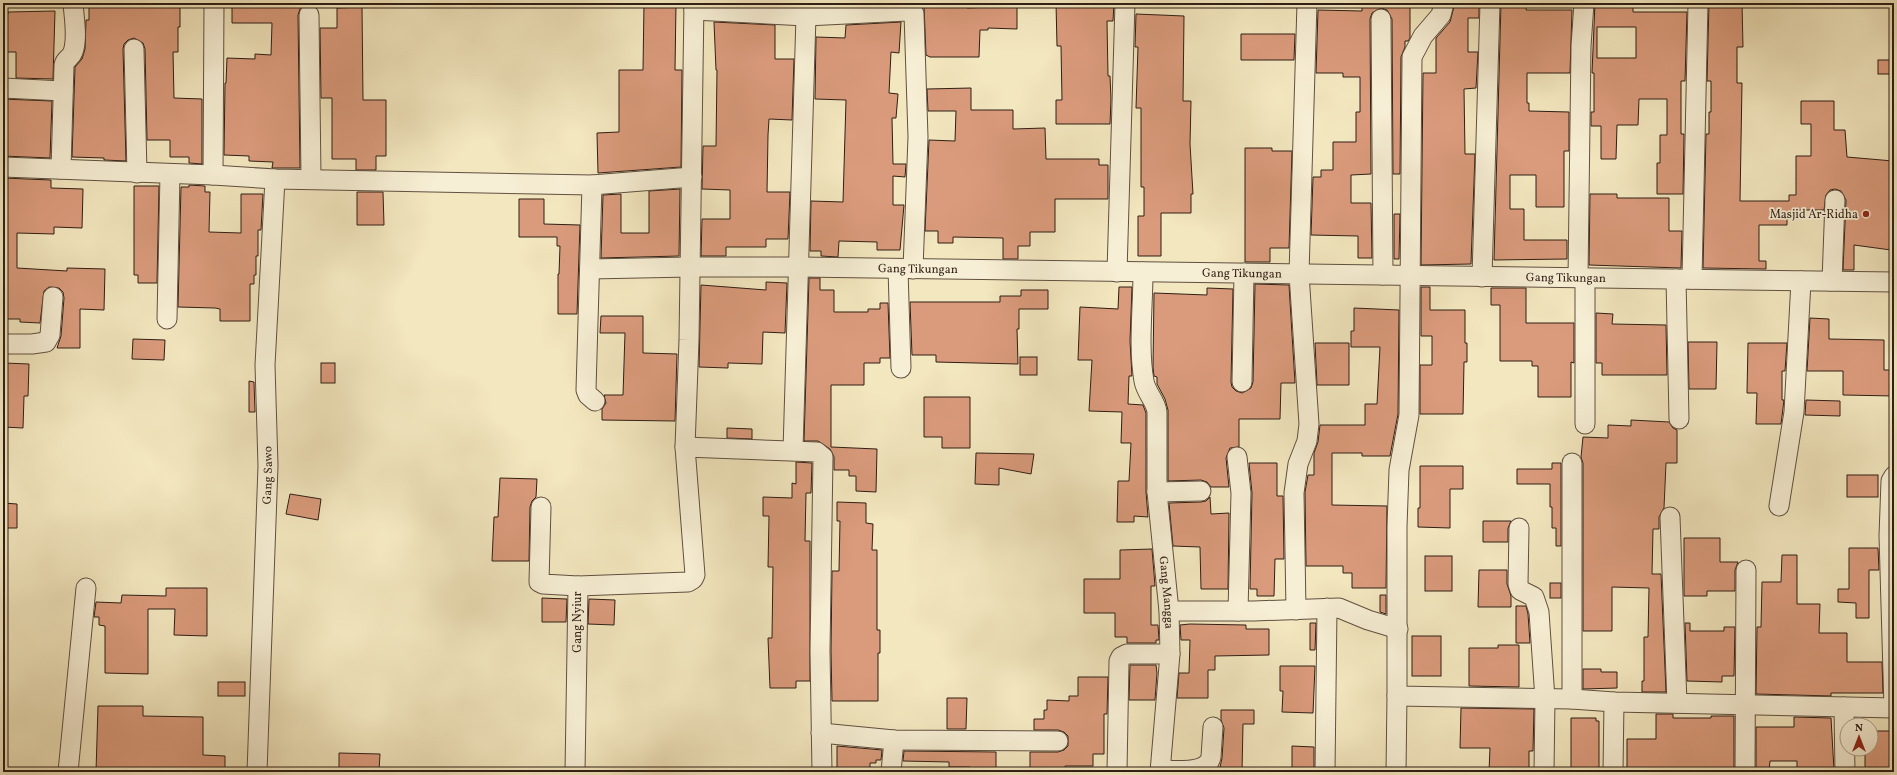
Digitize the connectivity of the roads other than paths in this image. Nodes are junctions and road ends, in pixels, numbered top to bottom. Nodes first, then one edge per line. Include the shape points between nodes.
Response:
1 (73, 3) edge
2 (214, 3) edge
3 (1125, 3) edge
4 (1307, 3) edge
5 (1444, 3) edge
6 (1490, 3) edge
7 (1584, 3) edge
8 (1698, 3) edge
9 (694, 7) edge
10 (309, 15) dead end
11 (806, 16) junction
12 (1381, 19) dead end
13 (134, 49) dead end
14 (3, 88) edge
15 (64, 91) junction
16 (3, 167) edge
17 (61, 169) junction
18 (137, 173) junction
19 (170, 174) junction
20 (213, 175) junction
21 (692, 177) junction
22 (312, 178) junction
23 (275, 179) junction
24 (592, 185) junction
25 (1835, 200) dead end
26 (690, 266) junction
27 (799, 267) junction
28 (590, 269) junction
29 (906, 269) junction
30 (1117, 272) junction
31 (1143, 272) junction
32 (1244, 273) junction
33 (1299, 274) junction
34 (1383, 275) junction
35 (1410, 275) junction
36 (1481, 277) junction
37 (1581, 278) junction
38 (1684, 279) junction
39 (1801, 281) junction
40 (1832, 281) junction
41 (1894, 282) edge
42 (53, 297) dead end
43 (167, 319) dead end
44 (3, 344) edge
45 (901, 368) dead end
46 (1242, 382) dead end
47 (595, 401) dead end
48 (1680, 419) dead end
49 (1585, 424) dead end
50 (685, 447) junction
51 (793, 450) junction
52 (1237, 458) dead end
53 (1572, 463) dead end
54 (1894, 476) edge
55 (1201, 491) dead end
56 (1157, 492) junction
57 (1779, 506) dead end
58 (540, 507) dead end
59 (1670, 518) dead end
60 (1519, 528) dead end
61 (1891, 536) edge
62 (1746, 570) dead end
63 (578, 586) junction
64 (86, 588) dead end
65 (1327, 608) junction
66 (1296, 610) junction
67 (1169, 611) junction
68 (1238, 611) junction
69 (1398, 629) junction
70 (1170, 654) junction
71 (1397, 696) junction
72 (1544, 699) junction
73 (1572, 699) junction
74 (1614, 702) junction
75 (1677, 703) junction
76 (1746, 704) junction
77 (1844, 707) junction
78 (1894, 708) edge
79 (1213, 727) dead end
80 (821, 733) junction
81 (894, 740) junction
82 (1058, 741) dead end
83 (1160, 771) edge
84 (68, 772) edge
85 (257, 772) edge
86 (574, 772) edge
87 (822, 772) edge
88 (891, 772) edge
89 (1117, 772) edge
90 (1326, 772) edge
91 (1396, 772) edge
92 (1544, 772) edge
93 (1613, 772) edge
94 (1745, 772) edge
95 (1845, 772) edge

1 - 15 street via 75,45 65,62
2 - 20 street
3 - 30 street
4 - 33 street
5 - 35 street via 1441,15 1423,36 1412,57
6 - 36 street
7 - 37 street via 1581,46
8 - 38 street
9 - 11 street
9 - 21 street
10 - 22 street
11 - 27 street
11 - 29 street via 910,11 915,16 918,137
12 - 34 street
13 - 18 street
14 - 15 street
15 - 17 street
16 - 17 street
17 - 18 street
18 - 19 street
19 - 20 street
19 - 43 street
20 - 23 street
21 - 24 street
21 - 26 street
22 - 23 street
22 - 24 street
23 - 85 street, Gang Sawo via 265,365 268,466
24 - 28 street
25 - 40 street
26 - 27 street, Gang Tikungan
26 - 28 street, Gang Tikungan
26 - 50 street
27 - 29 street, Gang Tikungan
27 - 51 street
28 - 47 street via 586,390
29 - 30 street, Gang Tikungan
29 - 45 street
30 - 31 street, Gang Tikungan
31 - 32 street, Gang Tikungan
31 - 56 street, Gang Mangga via 1143,380 1157,412
32 - 33 street, Gang Tikungan
32 - 46 street
33 - 34 street, Gang Tikungan
33 - 66 street via 1309,424 1307,441 1298,464 1294,493
34 - 35 street, Gang Tikungan
35 - 36 street, Gang Tikungan
35 - 69 street via 1409,415 1399,470 1397,527
36 - 37 street, Gang Tikungan
37 - 38 street, Gang Tikungan
37 - 49 street
38 - 39 street, Gang Tikungan
38 - 48 street
39 - 40 street, Gang Tikungan
39 - 57 street via 1794,412
40 - 41 street, Gang Tikungan
42 - 44 street via 50,336 46,342
50 - 51 street
50 - 63 street via 693,579 684,583
51 - 80 street via 816,452 823,457 824,464 820,560
52 - 68 street via 1241,493
53 - 73 street
54 - 61 street via 1891,481
55 - 56 street
56 - 67 street, Gang Mangga
58 - 63 street, Gang Nyiur via 539,582
59 - 75 street
60 - 72 street via 1518,584 1520,590 1534,597 1539,612
61 - 78 street
62 - 76 street
63 - 86 street, Gang Nyiur
64 - 84 street
65 - 66 street
65 - 69 street via 1339,608
65 - 90 street
66 - 68 street
67 - 68 street
67 - 70 street, Gang Mangga
69 - 71 street
70 - 83 street, Gang Mangga
70 - 89 street via 1127,654 1119,661
71 - 72 street
71 - 91 street
72 - 73 street
72 - 92 street
73 - 74 street
74 - 75 street
74 - 93 street
75 - 76 street
76 - 77 street
76 - 94 street
77 - 78 street
77 - 95 street
79 - 83 street via 1211,757 1205,767
80 - 81 street
80 - 87 street
81 - 82 street
81 - 88 street

